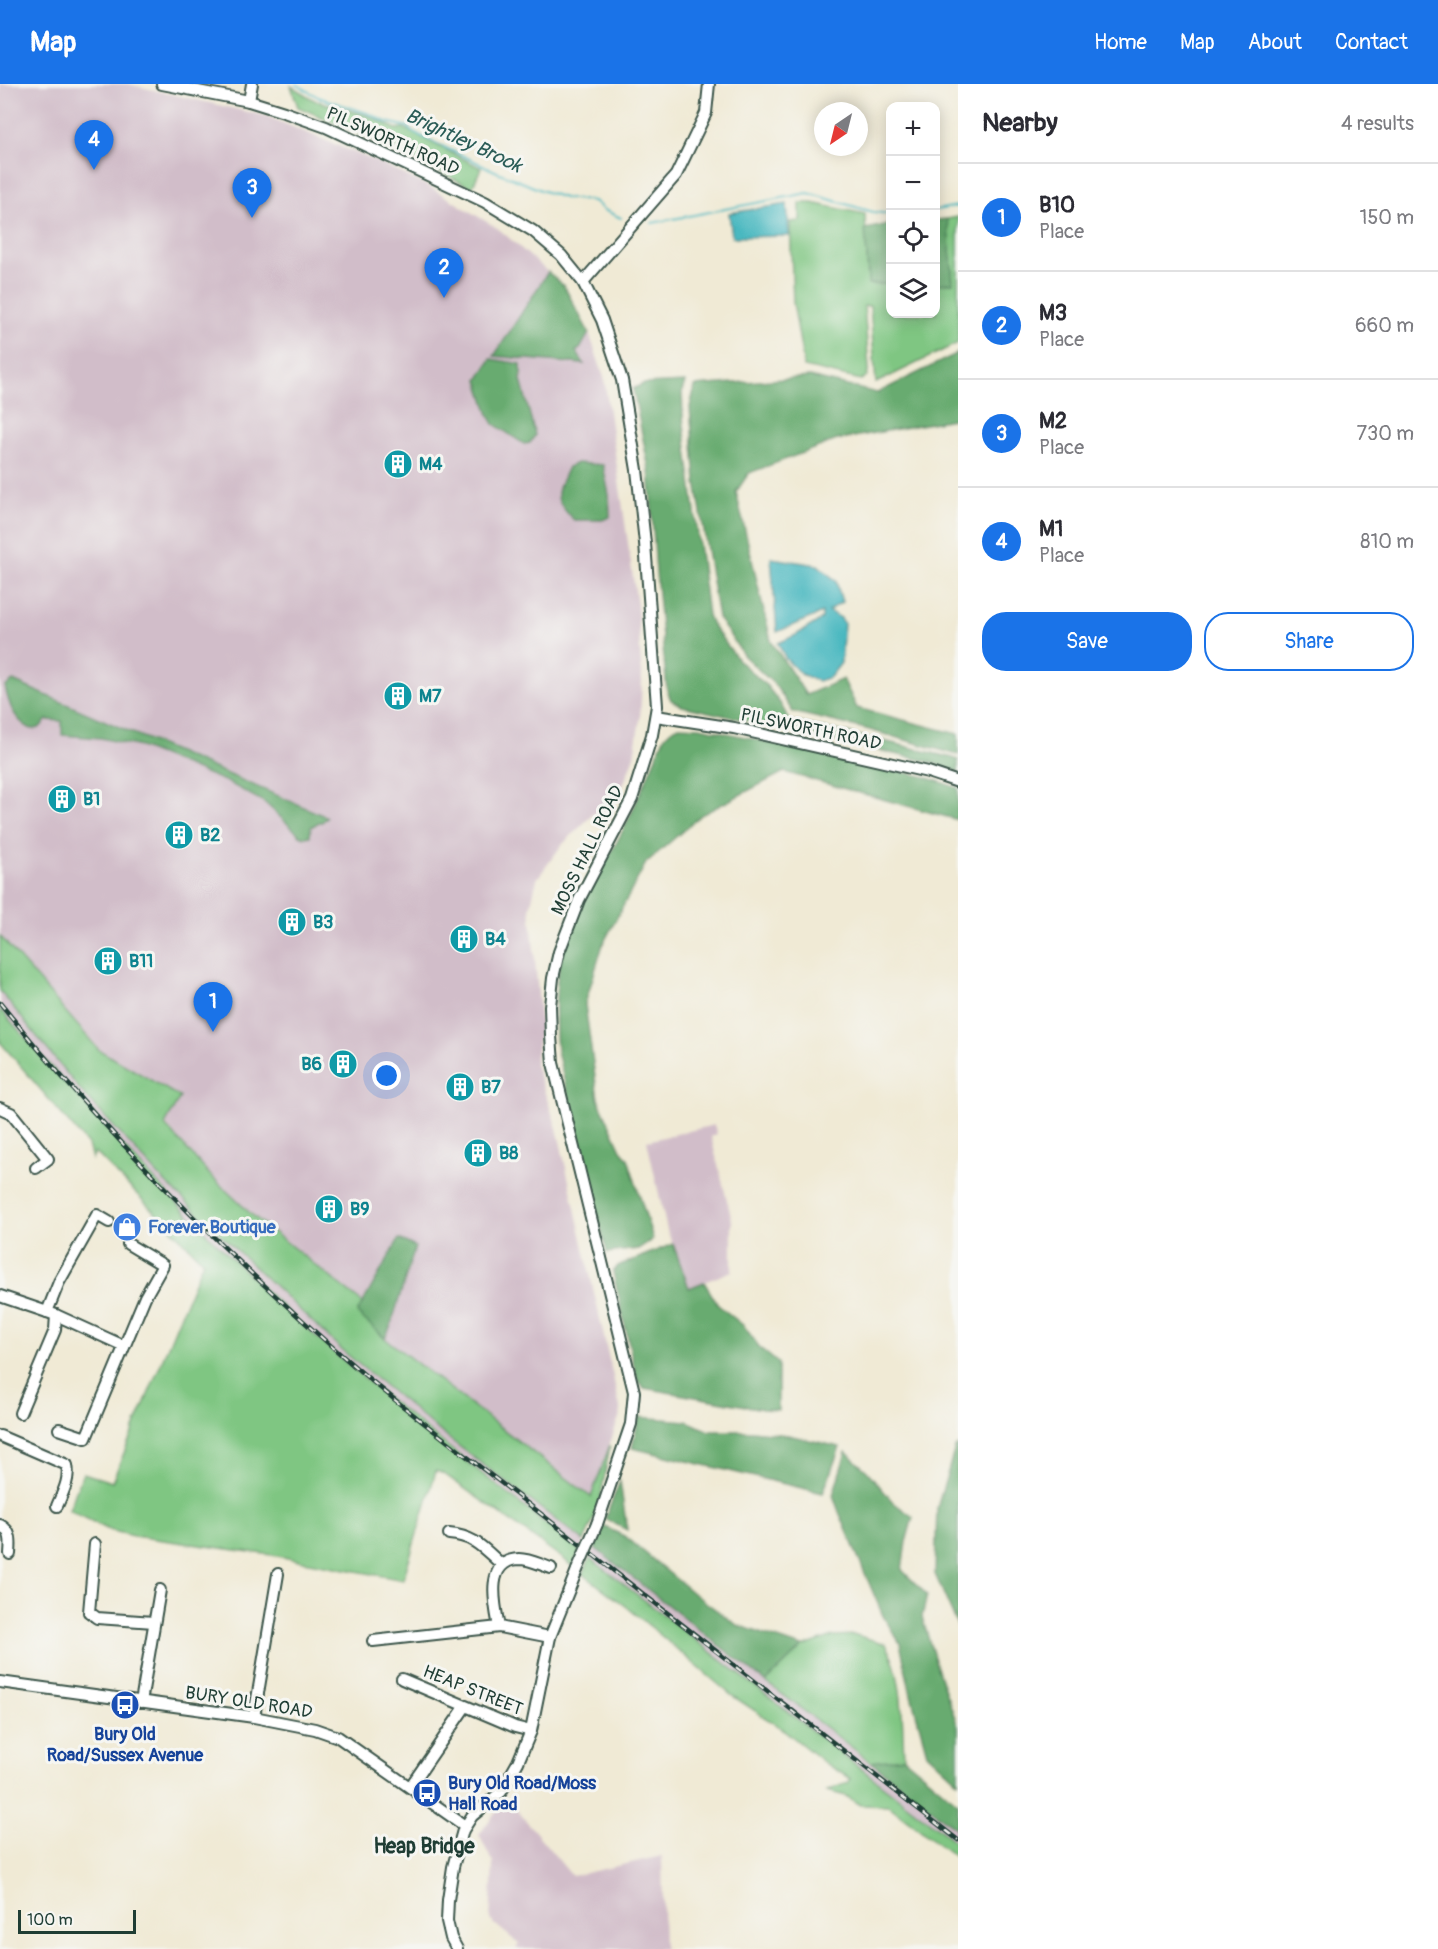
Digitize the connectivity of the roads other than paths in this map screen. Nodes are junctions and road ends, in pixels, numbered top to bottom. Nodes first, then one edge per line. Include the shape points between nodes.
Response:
1 (162, 84) edge
2 (252, 84) edge
3 (709, 84) edge
4 (249, 102) junction
5 (583, 282) junction
6 (656, 716) junction
7 (958, 782) edge
8 (0, 1108) edge
9 (36, 1168) dead end
10 (109, 1222) dead end
11 (128, 1244) dead end
12 (0, 1296) edge
13 (52, 1314) junction
14 (124, 1346) junction
15 (20, 1413) dead end
16 (59, 1429) dead end
17 (0, 1436) edge
18 (57, 1506) dead end
19 (0, 1525) edge
20 (450, 1534) dead end
21 (95, 1544) dead end
22 (10, 1554) dead end
23 (502, 1565) junction
24 (551, 1568) dead end
25 (278, 1574) dead end
26 (160, 1590) dead end
27 (154, 1622) junction
28 (499, 1627) junction
29 (550, 1637) junction
30 (373, 1641) dead end
31 (402, 1679) dead end
32 (0, 1682) edge
33 (141, 1702) junction
34 (465, 1707) junction
35 (254, 1717) junction
36 (531, 1731) junction
37 (410, 1787) junction
38 (465, 1826) junction
39 (457, 1949) edge

1 - 4 street, PILSWORTH ROAD
2 - 4 street
3 - 5 street via 706,113 676,175
4 - 5 street, PILSWORTH ROAD via 326,127 485,202 533,231 561,255
5 - 6 street, MOSS HALL ROAD via 602,320 624,392 645,543
6 - 7 street, PILSWORTH ROAD via 734,728
6 - 29 street, MOSS HALL ROAD, bridge via 632,799 567,927 550,1005 553,1063 634,1392 631,1424 597,1524
8 - 9 street via 11,1113 48,1159
10 - 13 street via 97,1215 59,1282
11 - 14 street via 163,1265
12 - 13 street
13 - 14 street
13 - 15 street via 55,1330
14 - 16 street via 86,1438
17 - 18 street via 67,1464 67,1482
19 - 22 street via 11,1539
20 - 23 street via 473,1539
21 - 27 street via 89,1612 97,1618
23 - 24 street via 518,1559
23 - 28 street via 494,1591
25 - 35 street
26 - 27 street
27 - 33 street
28 - 29 street
28 - 30 street
29 - 36 street, MOSS HALL ROAD
31 - 34 street, HEAP STREET
32 - 33 street, BURY OLD ROAD
33 - 35 street, BURY OLD ROAD
34 - 36 street, HEAP STREET
34 - 37 street
35 - 37 street, BURY OLD ROAD via 338,1737
36 - 38 street, MOSS HALL ROAD via 501,1792
37 - 38 street, BURY OLD ROAD
38 - 39 street via 448,1900 447,1921

